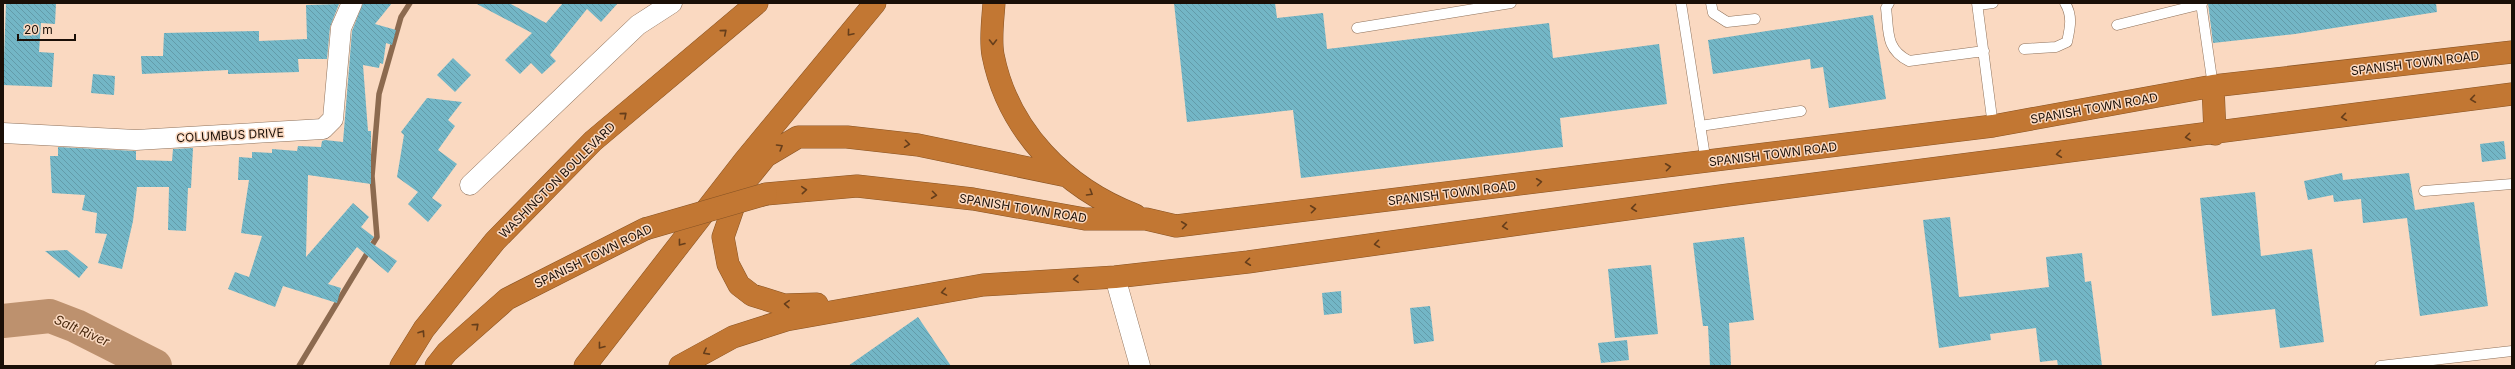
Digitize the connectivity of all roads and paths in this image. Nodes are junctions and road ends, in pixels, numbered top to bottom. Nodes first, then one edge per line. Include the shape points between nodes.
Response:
1 (352, 3) edge
2 (672, 3) edge
3 (758, 3) edge
4 (875, 3) edge
5 (994, 3) edge
6 (1511, 3) edge
7 (1681, 3) edge
8 (1711, 3) edge
9 (1889, 3) edge
10 (1993, 3) edge
11 (2065, 3) edge
12 (1977, 4) edge
13 (2202, 4) edge
14 (1755, 19) dead end
15 (2117, 25) dead end
16 (1357, 28) dead end
17 (2024, 49) dead end
18 (1984, 51) junction
19 (2512, 52) edge
20 (2213, 86) junction
21 (2512, 94) edge
22 (1801, 110) dead end
23 (1700, 126) junction
24 (1993, 126) junction
25 (3, 133) edge
26 (2215, 134) junction
27 (1716, 161) junction
28 (1067, 176) junction
29 (2512, 184) edge
30 (470, 185) dead end
31 (2424, 191) dead end
32 (1728, 195) junction
33 (1146, 219) junction
34 (1115, 277) junction
35 (882, 303) junction
36 (2512, 351) edge
37 (401, 366) edge
38 (436, 366) edge
39 (585, 366) edge
40 (680, 366) edge
41 (1140, 366) edge
42 (2380, 366) edge

1 - 25 street, COLUMBUS DRIVE via 341,28 333,119 323,129 136,140
2 - 30 street via 638,25
37 -> 3 highway, WASHINGTON BOULEVARD via 424,330 495,241 593,141
4 -> 39 highway via 745,160
5 -> 28 highway via 993,54 1007,98 1023,129 1038,148
6 - 16 lane
7 - 23 lane
8 - 14 lane via 1713,13 1727,22
9 - 18 lane via 1886,8 1891,47 1898,56 1909,61
10 - 12 lane
11 - 17 lane via 2069,10 2071,25 2066,42 2056,47
12 - 18 lane
13 - 15 lane
13 - 20 lane
18 - 24 lane
19 - 20 highway, SPANISH TOWN ROAD
20 - 24 highway, SPANISH TOWN ROAD
20 - 26 highway
21 -> 26 highway
22 - 23 lane
23 - 27 lane
24 - 27 highway, SPANISH TOWN ROAD
26 -> 32 highway
27 - 32 highway
33 -> 27 highway, SPANISH TOWN ROAD via 1176,226
28 -> 33 highway via 1076,185 1112,206
35 -> 28 highway via 784,305 752,295 739,285 728,264 723,237 740,188 766,156 798,137 847,137 918,145
29 - 31 lane
32 -> 34 highway via 1248,262
38 -> 33 highway, SPANISH TOWN ROAD, bridge via 447,352 507,299 645,229 766,194 857,186 973,199 1085,219
34 -> 35 highway via 983,285
34 - 41 street
35 -> 40 highway via 786,320 733,337
36 - 42 lane

